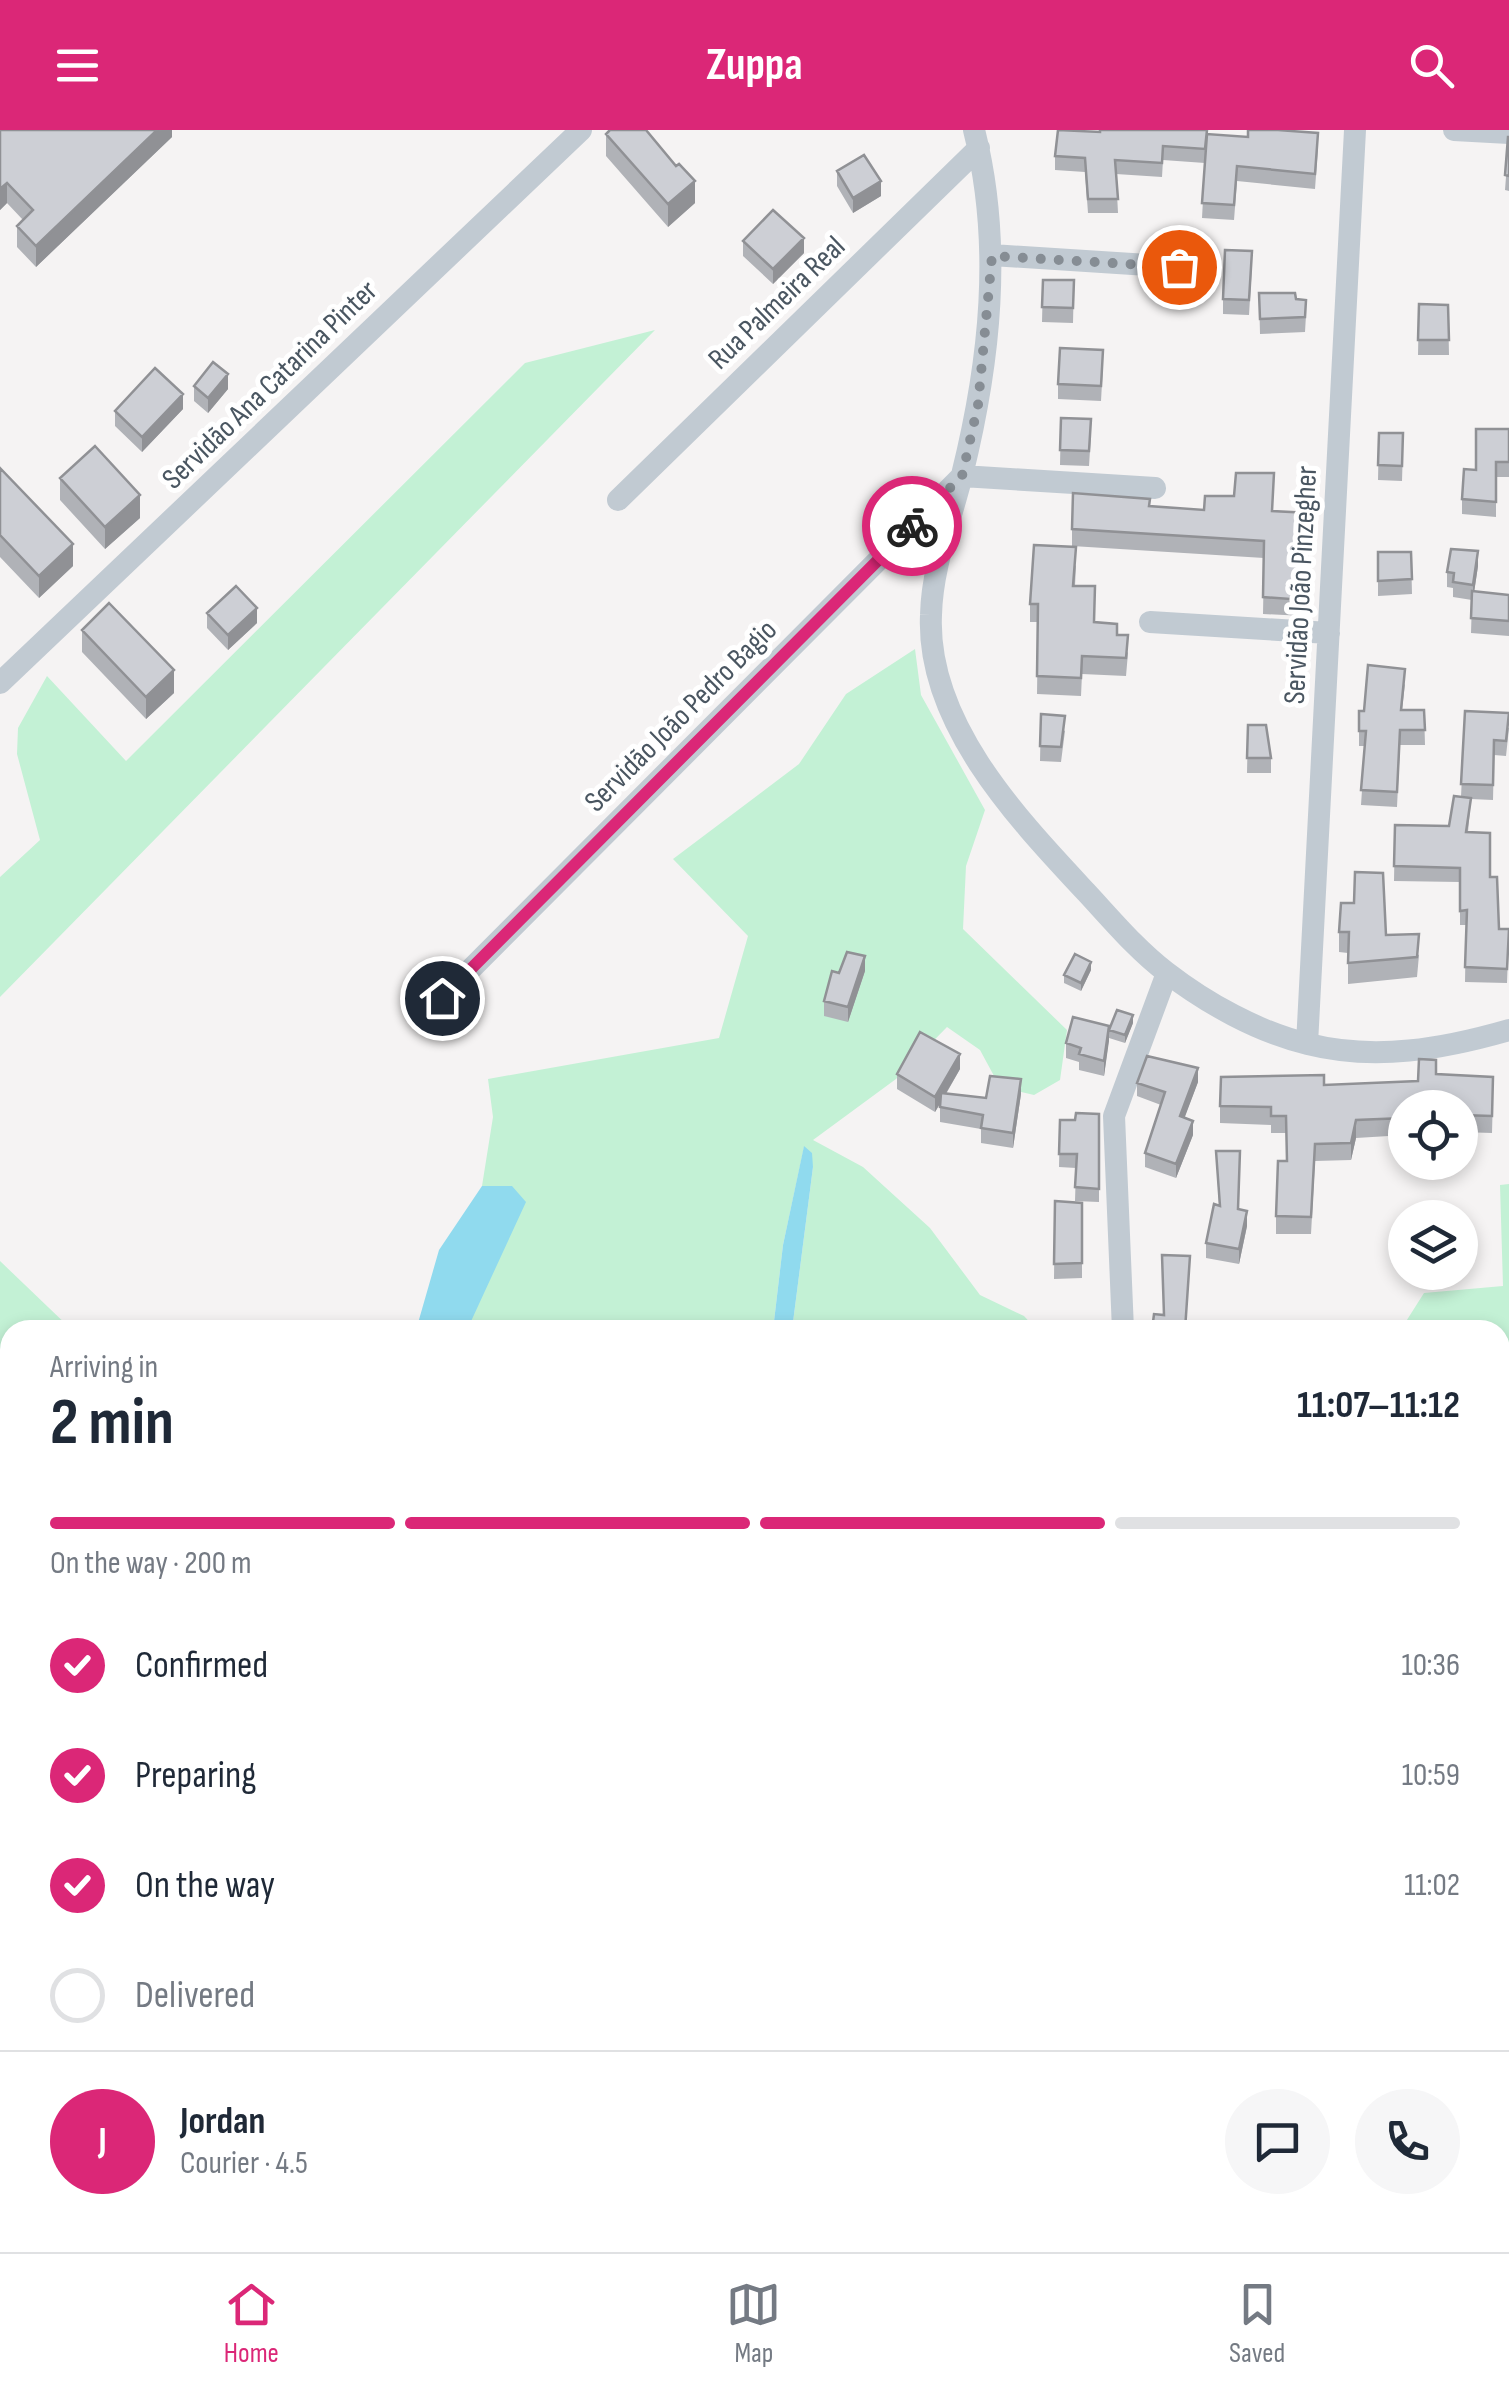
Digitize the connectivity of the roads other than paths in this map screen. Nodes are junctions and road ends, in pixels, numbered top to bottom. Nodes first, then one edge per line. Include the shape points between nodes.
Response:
1 (581, 130) edge
2 (1355, 130) edge
3 (1454, 130) edge
4 (1509, 133) edge
5 (976, 139) edge
6 (992, 256) junction
7 (1179, 267) dead end
8 (962, 476) junction
9 (1155, 488) dead end
10 (618, 500) dead end
11 (1150, 622) dead end
12 (1328, 633) junction
13 (0, 683) edge
14 (1167, 973) junction
15 (442, 998) dead end
16 (1509, 1030) edge
17 (1307, 1044) junction
18 (1123, 1320) edge

1 - 13 street, Servidão Ana Catarina Pinter
2 - 12 street, Servidão João Pinzegher
3 - 4 street
5 - 6 street
5 - 10 street, Rua Palmeira Real
6 - 7 street
6 - 8 street via 978,405
8 - 9 street
8 - 14 street via 930,615 944,692 994,785 1036,839
8 - 15 street, Servidão João Pedro Bagio
11 - 12 street
12 - 17 street, Servidão João Pinzegher
14 - 17 street via 1219,1007
14 - 18 street via 1114,1116
16 - 17 street via 1406,1052

